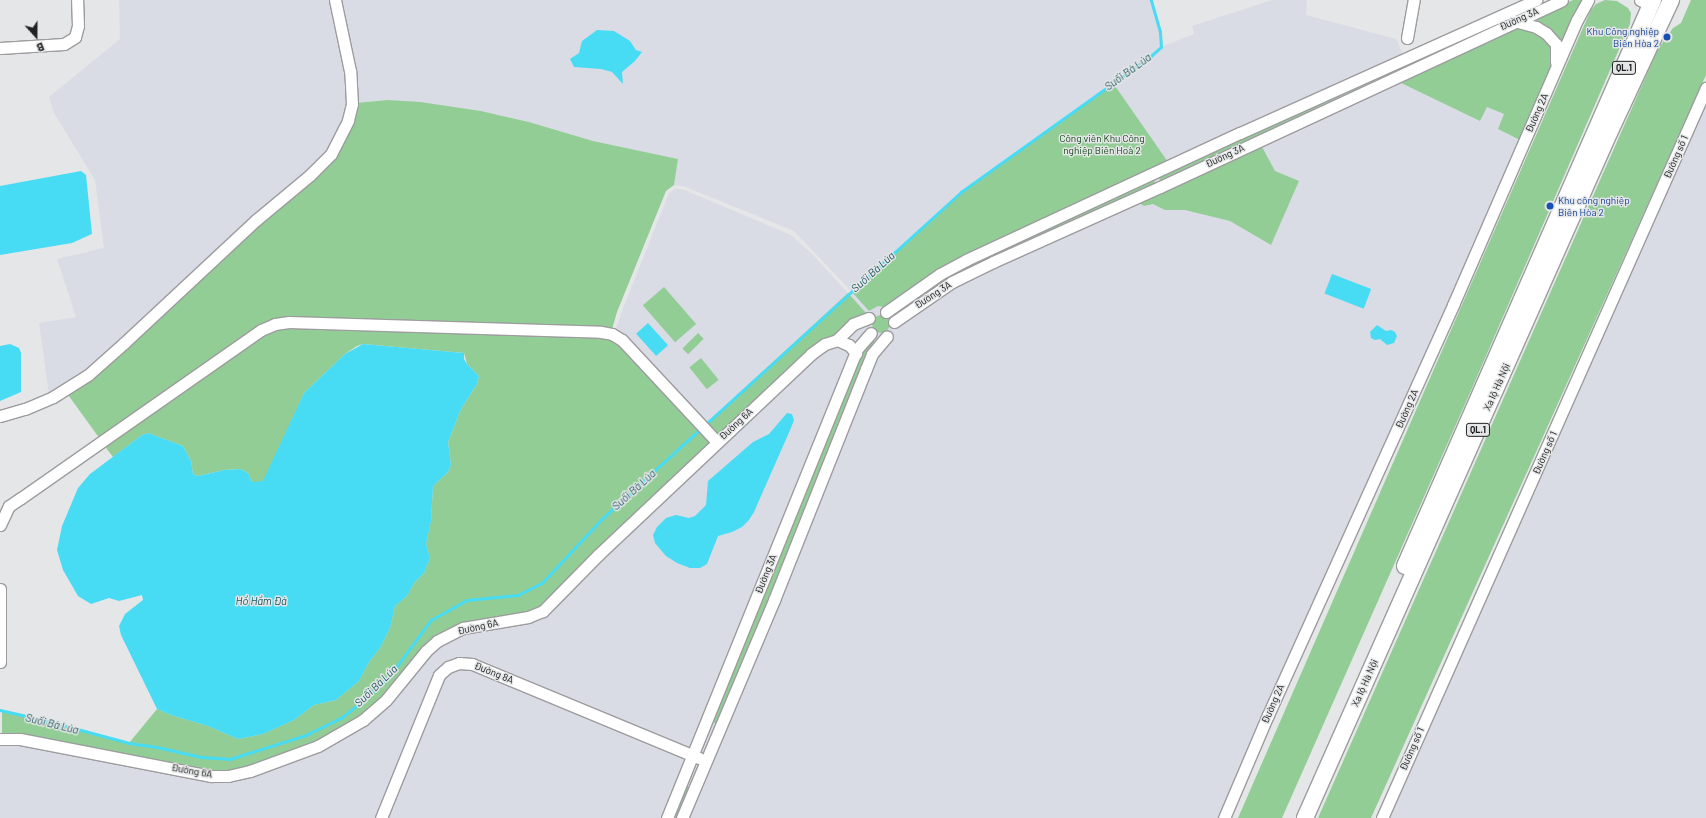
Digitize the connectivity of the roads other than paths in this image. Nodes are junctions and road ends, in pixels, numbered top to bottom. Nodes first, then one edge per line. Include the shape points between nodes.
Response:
1 (78, 0) edge
2 (335, 0) edge
3 (1414, 0) edge
4 (1536, 0) edge
5 (1562, 0) edge
6 (1588, 0) edge
7 (1671, 0) edge
8 (1648, 2) edge
9 (1514, 21) junction
10 (1407, 38) dead end
11 (0, 48) edge
12 (1555, 72) junction
13 (1706, 88) edge
14 (1154, 174) junction
15 (1160, 187) junction
16 (886, 312) junction
17 (869, 318) junction
18 (894, 322) junction
19 (871, 333) junction
20 (887, 336) junction
21 (837, 340) junction
22 (856, 353) junction
23 (0, 416) edge
24 (714, 439) junction
25 (0, 525) edge
26 (0, 589) edge
27 (0, 662) edge
28 (0, 739) edge
29 (693, 755) junction
30 (706, 760) junction
31 (381, 818) edge
32 (667, 818) edge
33 (682, 818) edge
34 (1224, 818) edge
35 (1293, 818) edge
36 (1305, 818) edge
37 (1382, 818) edge

1 - 11 street via 78,26 75,37 70,41 64,44
2 - 23 street via 350,71 352,104 348,120 331,154 88,375 52,397 25,409
3 - 10 street
4 - 14 street, Đường 3A
5 - 9 street, Đường 3A
6 - 12 street, Đường 2A
7 - 36 highway, Xa lộ Hà Nội / QL.1 via 1609,133
8 - 35 highway, Xa lộ Hà Nội / QL.1 via 1500,351
9 - 12 street via 1536,27 1553,40 1557,50
9 - 15 street, Đường 3A
12 - 34 street, Đường 2A via 1454,305
13 - 37 street, Đường số 1
14 - 15 street
14 - 16 street, Đường 3A via 966,260 940,274
15 - 18 street, Đường 3A via 952,282
16 - 17 street via 877,311
16 - 18 street
17 - 19 street via 867,324
17 - 21 street, Đường 6A via 853,324
18 - 20 street via 893,330
19 - 20 street via 879,337
19 - 22 street, Đường 3A
20 - 30 street, Đường 3A via 869,361 774,600
21 - 22 street via 849,345
21 - 24 street, Đường 6A via 825,344 814,352
22 - 29 street, Đường 3A
24 - 25 street via 622,340 607,333 289,322 261,330 9,506
24 - 28 street, Đường 6A via 543,611 528,617 463,628 437,641 386,700 363,720 318,746 250,771 228,776 211,776 20,739
26 - 27 street
29 - 30 street, Đường 8A
29 - 31 street, Đường 8A via 472,664 459,663 448,667 439,675
29 - 32 street, Đường 3A
30 - 33 street, Đường 3A

